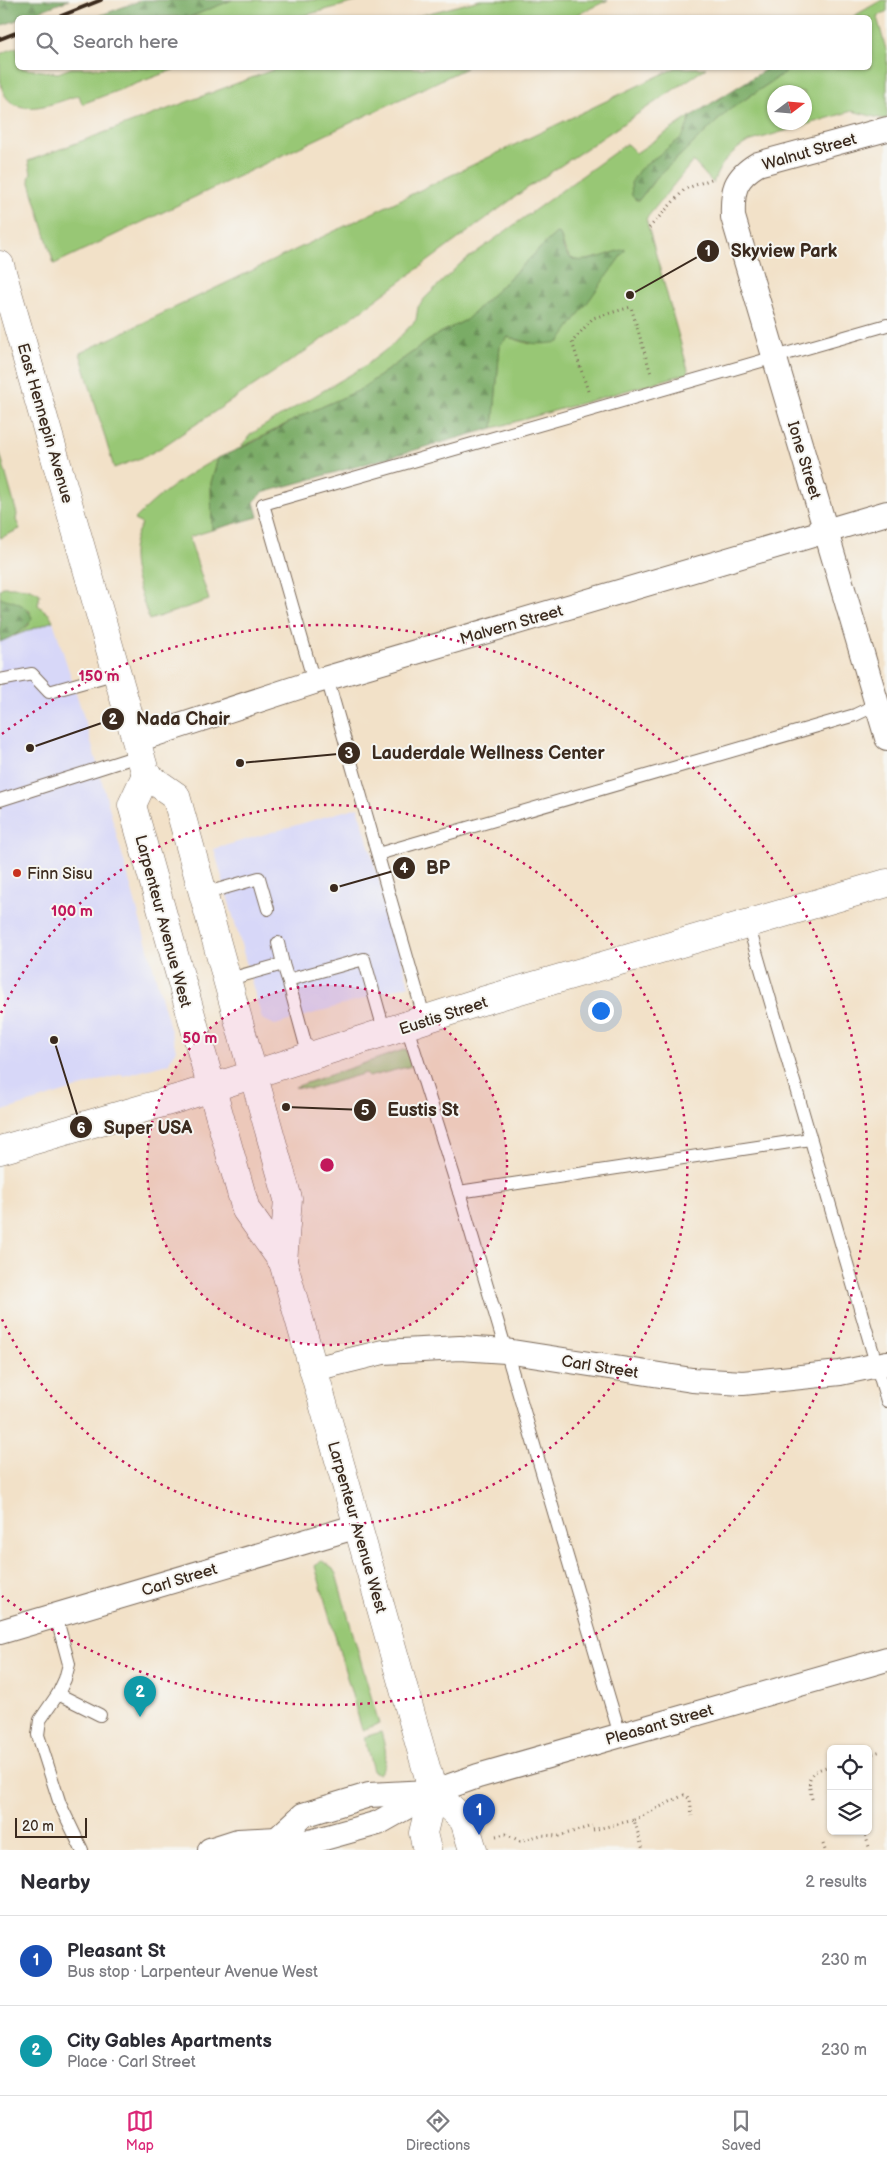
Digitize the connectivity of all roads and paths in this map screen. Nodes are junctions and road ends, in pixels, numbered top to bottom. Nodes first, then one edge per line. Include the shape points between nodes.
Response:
1 (887, 129) edge
2 (737, 182) junction
3 (649, 228) dead end
4 (0, 265) edge
5 (887, 325) edge
6 (774, 358) junction
7 (656, 391) junction
8 (596, 409) junction
9 (887, 514) edge
10 (826, 531) junction
11 (117, 673) junction
12 (0, 680) edge
13 (321, 680) junction
14 (882, 703) edge
15 (887, 738) edge
16 (141, 757) junction
17 (0, 800) edge
18 (378, 854) junction
19 (887, 883) edge
20 (203, 894) junction
21 (268, 909) dead end
22 (748, 924) junction
23 (278, 942) dead end
24 (284, 964) junction
25 (226, 980) junction
26 (288, 980) junction
27 (406, 1027) junction
28 (310, 1057) junction
29 (253, 1075) junction
30 (211, 1088) junction
31 (810, 1139) junction
32 (0, 1150) edge
33 (459, 1192) junction
34 (283, 1262) junction
35 (506, 1350) junction
36 (882, 1364) edge
37 (314, 1369) junction
38 (887, 1401) edge
39 (358, 1526) junction
40 (56, 1616) junction
41 (0, 1632) edge
42 (887, 1660) edge
43 (58, 1694) junction
44 (100, 1715) dead end
45 (620, 1735) junction
46 (881, 1751) dead end
47 (872, 1754) edge
48 (827, 1767) edge
49 (433, 1792) junction
50 (812, 1799) dead end
51 (692, 1816) dead end
52 (634, 1820) junction
53 (865, 1835) edge
54 (484, 1843) edge
55 (823, 1844) dead end
56 (278, 1845) edge
57 (82, 1850) edge
58 (210, 1850) edge
59 (427, 1850) edge
60 (643, 1850) edge
61 (825, 1850) edge
62 (870, 1850) edge

1 - 2 street, Walnut Street via 758,164
2 - 3 path via 721,176 685,189
2 - 6 street, Ione Street via 732,198 733,218
4 - 11 main road, East Hennepin Avenue
5 - 6 lane
6 - 7 lane
6 - 10 street, Ione Street
7 - 8 lane
7 - 8 path via 631,307 593,318 572,342
8 - 13 lane via 263,504
9 - 10 street, Malvern Street
10 - 13 street, Malvern Street
10 - 14 street, Ione Street
11 - 12 lane via 49,692 32,674
11 - 16 main road
13 - 16 street, Malvern Street
13 - 18 lane
14 - 15 street, Ione Street
14 - 18 lane via 855,715
16 - 17 lane
16 - 20 main road, Larpenteur Avenue West via 176,796
16 - 30 main road, Larpenteur Avenue West via 132,805
18 - 27 lane
19 - 22 main road, Eustis Street
20 - 21 lane via 259,878
20 - 25 main road, Larpenteur Avenue West
22 - 27 main road, Eustis Street via 482,1001
22 - 31 lane
23 - 24 lane
24 - 25 lane
24 - 26 lane
25 - 29 main road, Larpenteur Avenue West
26 - 27 lane via 364,959
26 - 28 lane
27 - 28 main road, Eustis Street
27 - 33 lane
28 - 29 main road, Eustis Street
29 - 30 main road, Eustis Street
29 - 34 main road, Larpenteur Avenue West via 288,1199
30 - 32 main road, Eustis Street
30 - 34 main road, Larpenteur Avenue West via 246,1210
31 - 33 lane
31 - 36 lane
33 - 35 lane
34 - 37 main road, Larpenteur Avenue West
35 - 36 street, Carl Street via 692,1380 743,1383 824,1375
35 - 37 street, Carl Street via 393,1351
35 - 45 lane
36 - 38 lane
37 - 39 main road, Larpenteur Avenue West
39 - 40 street, Carl Street
39 - 49 main road, Larpenteur Avenue West
40 - 41 street, Carl Street
40 - 43 lane via 69,1664
42 - 45 street, Pleasant Street
43 - 44 lane
43 - 57 lane via 40,1720 38,1735 60,1804
45 - 49 street, Pleasant Street
46 - 47 path
48 - 50 path via 814,1770 811,1775
49 - 54 main road
49 - 56 street, Pleasant Street via 378,1823 310,1842
49 - 59 main road via 422,1833
51 - 52 path via 690,1799 684,1795
52 - 54 path via 520,1841 506,1834
52 - 60 path
53 - 62 path
55 - 61 path
56 - 58 street, Pleasant Street via 238,1841

